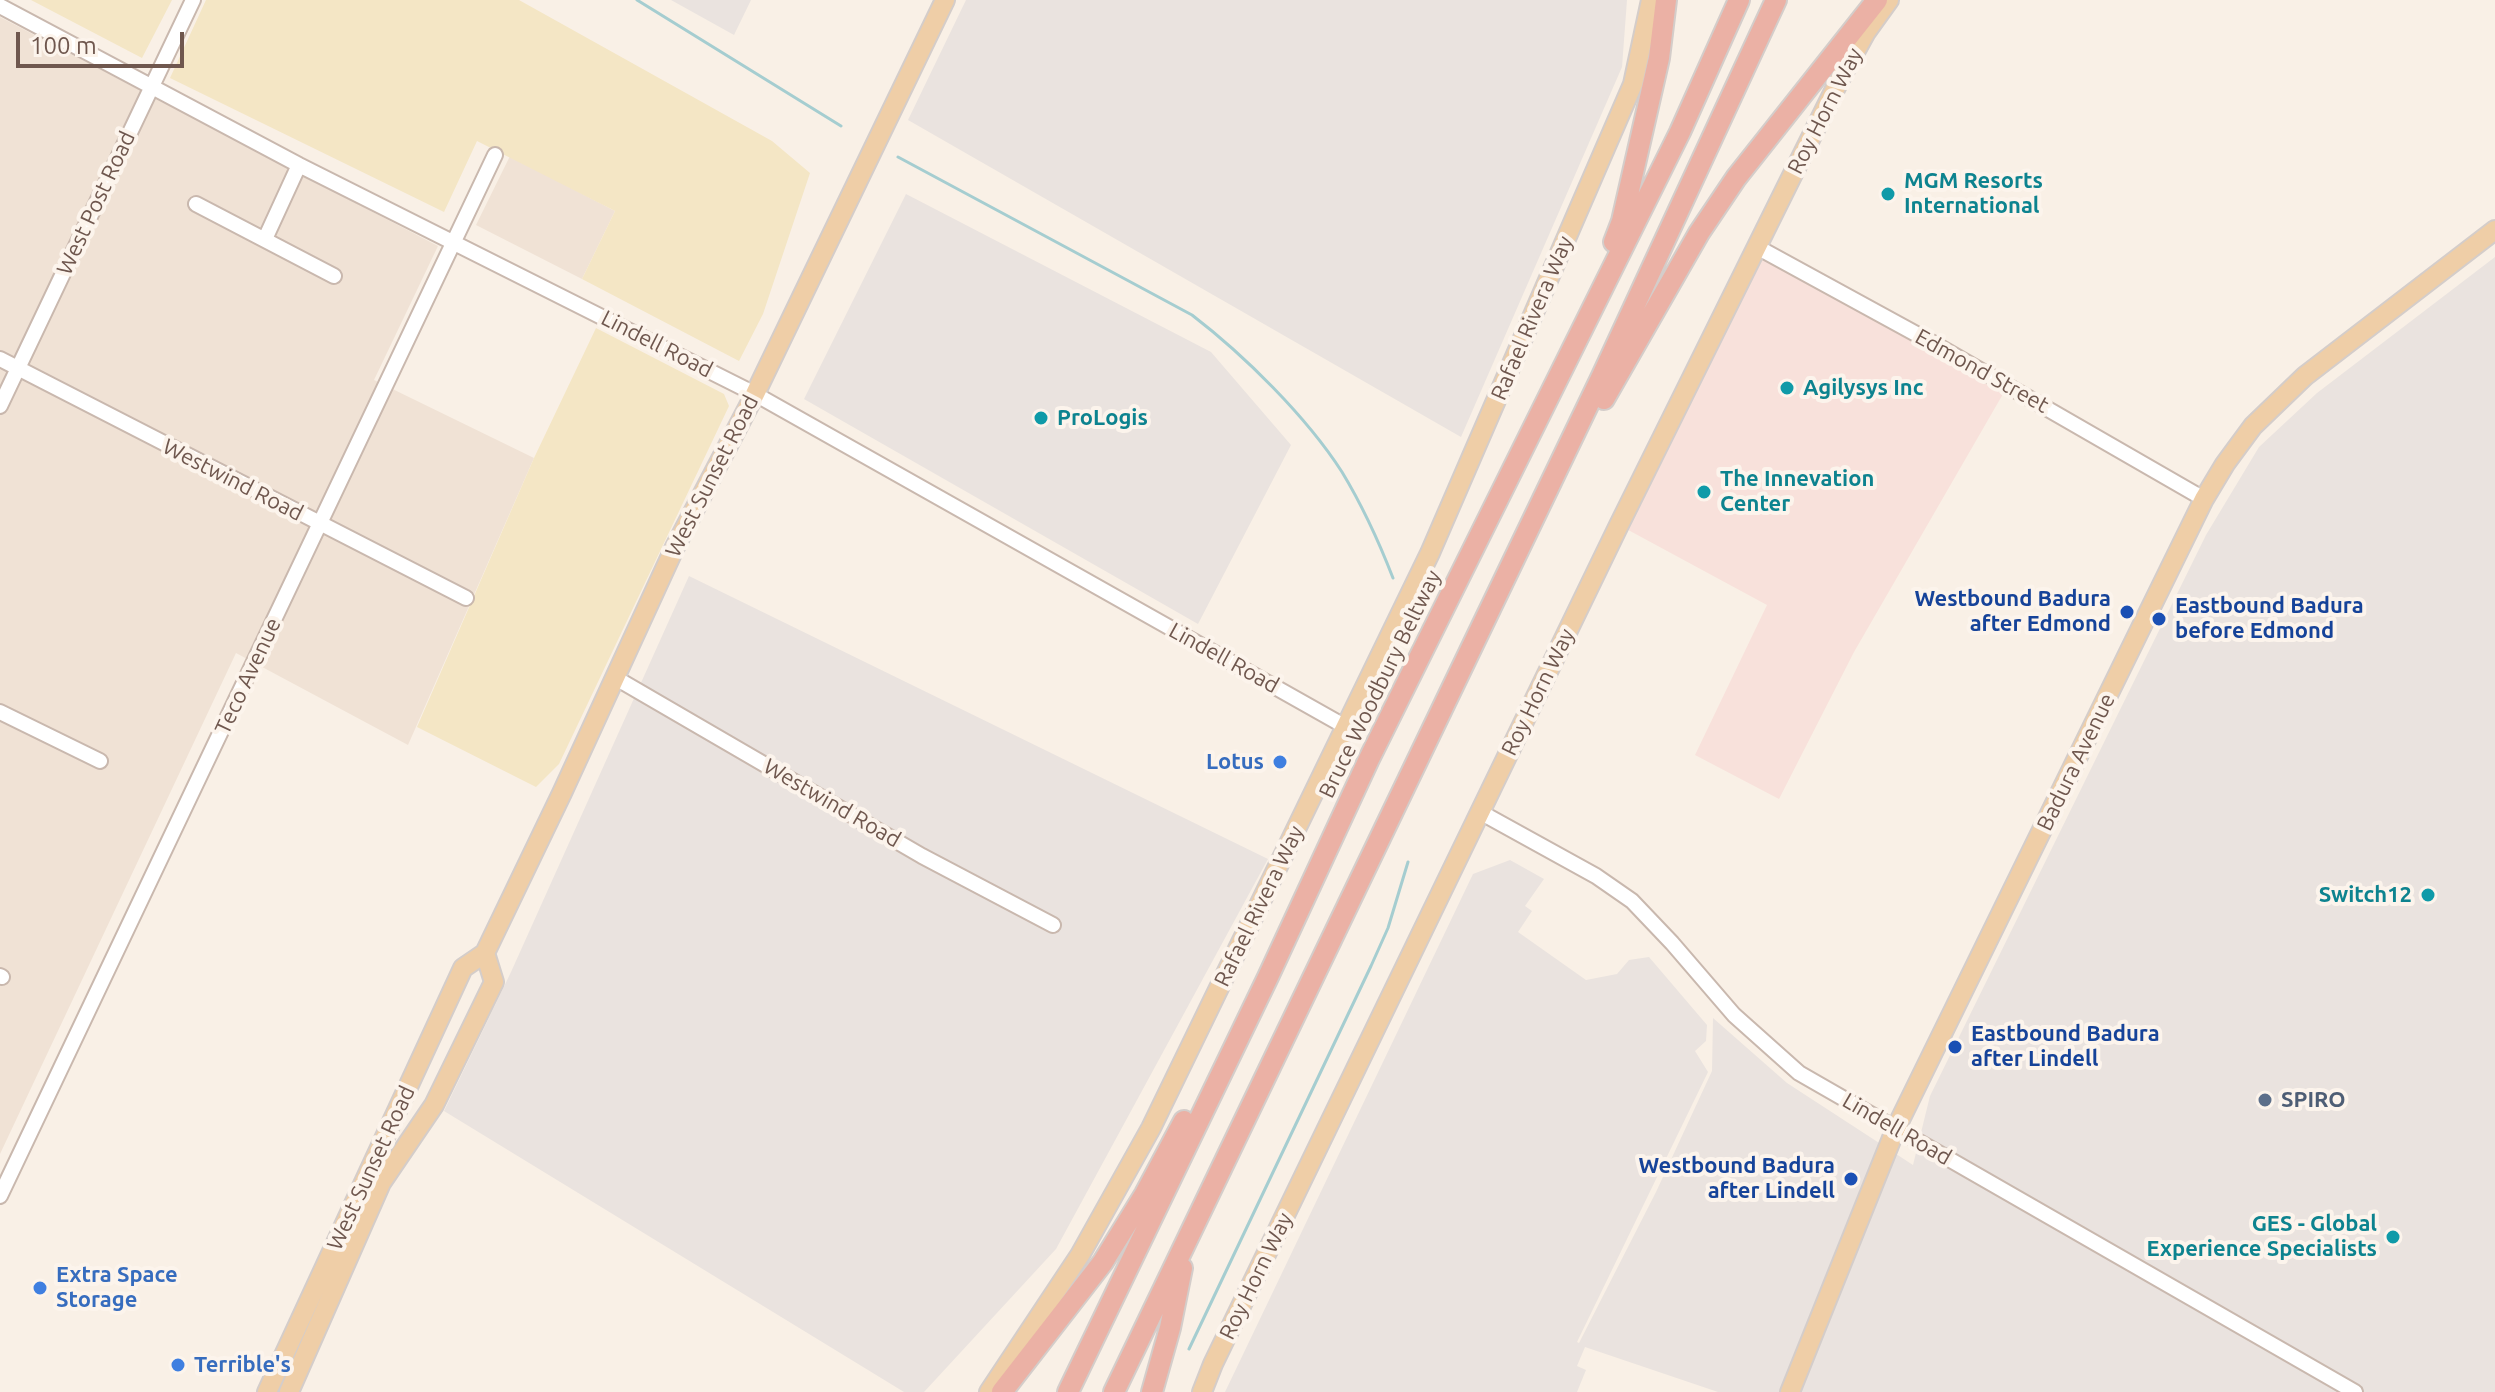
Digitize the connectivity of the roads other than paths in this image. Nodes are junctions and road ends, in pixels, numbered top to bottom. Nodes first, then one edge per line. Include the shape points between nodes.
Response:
1 (193, 0) edge
2 (945, 0) edge
3 (1651, 0) edge
4 (1666, 0) edge
5 (1739, 0) edge
6 (1776, 0) edge
7 (1877, 0) edge
8 (1889, 0) edge
9 (0, 6) edge
10 (152, 85) junction
11 (495, 155) dead end
12 (299, 165) junction
13 (196, 204) dead end
14 (2495, 230) edge
15 (265, 239) junction
16 (454, 241) junction
17 (1757, 247) junction
18 (334, 276) dead end
19 (1582, 332) junction
20 (0, 359) edge
21 (18, 368) junction
22 (755, 394) junction
23 (0, 406) edge
24 (2204, 499) junction
25 (1532, 520) junction
26 (320, 524) junction
27 (466, 598) dead end
28 (614, 677) junction
29 (0, 712) edge
30 (1346, 727) junction
31 (100, 761) dead end
32 (1480, 812) junction
33 (1053, 925) dead end
34 (485, 953) junction
35 (1268, 977) junction
36 (1896, 1128) junction
37 (0, 1196) edge
38 (1188, 1239) junction
39 (267, 1392) edge
40 (289, 1392) edge
41 (989, 1392) edge
42 (1002, 1392) edge
43 (1068, 1392) edge
44 (1114, 1392) edge
45 (1152, 1392) edge
46 (1202, 1392) edge
47 (1790, 1392) edge
48 (2355, 1392) edge

1 - 10 street, West Post Road
2 - 22 main road, West Sunset Road
3 - 30 main road, Rafael Rivera Way via 1633,84 1462,483
4 - 19 highway via 1659,58 1622,221
5 - 19 highway, Bruce Woodbury Beltway
6 - 25 highway
7 - 25 highway via 1699,233
8 - 17 main road, Roy Horn Way via 1839,81
9 - 10 street, Lindell Road
10 - 12 street, Lindell Road
10 - 21 street, West Post Road
11 - 16 street, Teco Avenue
12 - 15 street
12 - 16 street, Lindell Road
13 - 15 street
14 - 24 main road, Badura Avenue via 2305,376 2253,426
15 - 18 street
16 - 22 street, Lindell Road
16 - 26 street, Teco Avenue
17 - 24 street, Edmond Street
17 - 32 main road, Roy Horn Way
19 - 35 highway, Bruce Woodbury Beltway via 1369,759
20 - 21 street, Westwind Road
21 - 23 street, West Post Road
21 - 26 street, Westwind Road
22 - 28 main road, West Sunset Road
22 - 30 street, Lindell Road
24 - 36 main road, Badura Avenue
25 - 38 highway
26 - 27 street, Westwind Road
26 - 37 street, Teco Avenue
28 - 33 street, Westwind Road via 922,856
28 - 34 main road, West Sunset Road
29 - 31 street
30 - 41 main road, Rafael Rivera Way via 1151,1128 1080,1255
32 - 36 street, Lindell Road via 1632,901 1734,1015 1799,1073
32 - 46 main road, Roy Horn Way
34 - 39 main road, West Sunset Road via 463,968
34 - 40 main road, West Sunset Road via 494,982 434,1105 381,1183
35 - 42 highway via 1239,1016 1103,1262
35 - 43 highway, Bruce Woodbury Beltway
36 - 47 main road, Badura Avenue
36 - 48 street, Lindell Road
38 - 44 highway
38 - 45 highway

